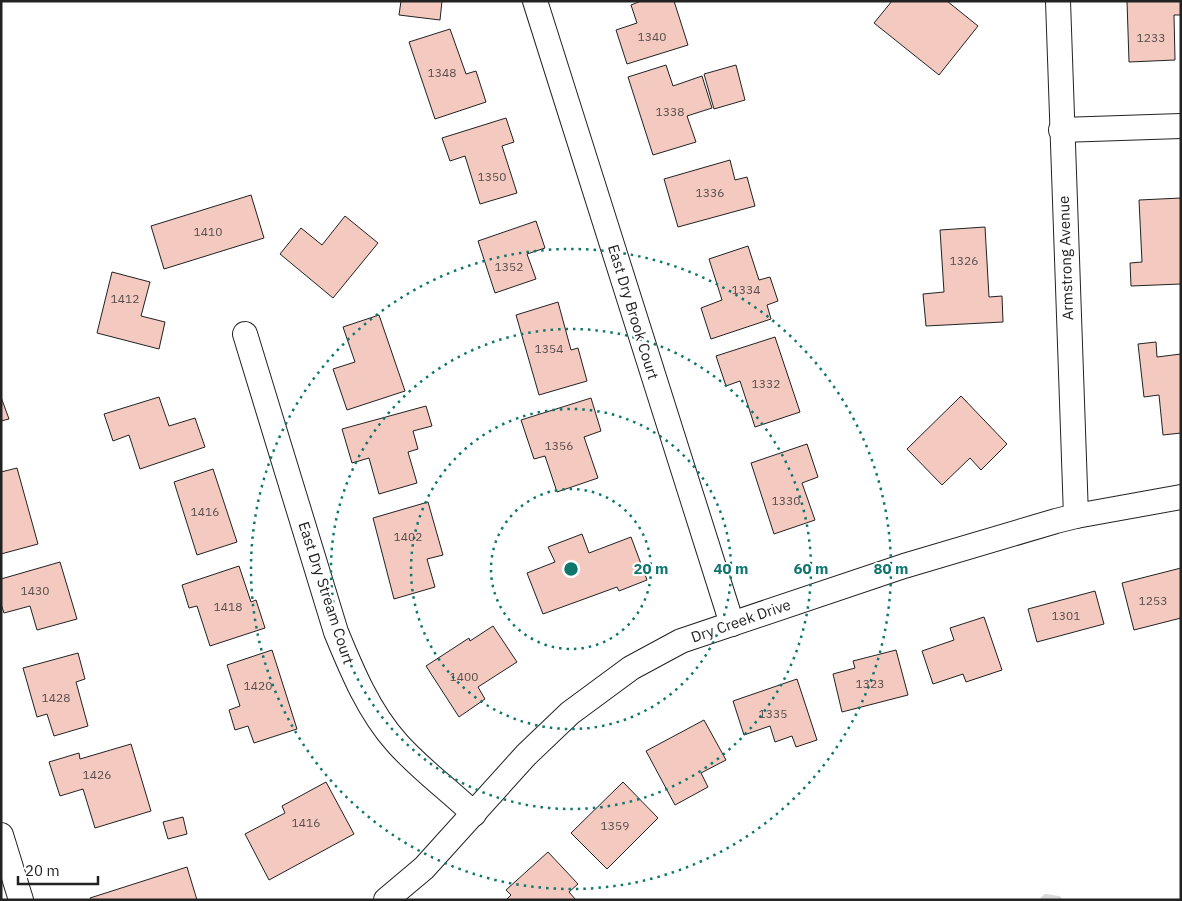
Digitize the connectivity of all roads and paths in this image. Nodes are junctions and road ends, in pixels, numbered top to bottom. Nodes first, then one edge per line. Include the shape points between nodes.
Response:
1 (534, 1) edge
2 (1058, 1) edge
3 (1181, 126) edge
4 (1061, 130) junction
5 (245, 334) dead end
6 (1181, 497) edge
7 (1076, 516) junction
8 (732, 624) junction
9 (474, 814) junction
10 (1, 835) edge
11 (21, 900) edge
12 (386, 900) edge

1 - 8 street, East Dry Brook Court
2 - 4 street, Armstrong Avenue
3 - 4 street
4 - 7 street, Armstrong Avenue
5 - 9 street, East Dry Stream Court via 336,632 352,672 397,743
6 - 7 street, Dry Creek Drive
7 - 8 street, Dry Creek Drive via 904,566
8 - 9 street, Dry Creek Drive via 681,641 597,691 526,755
9 - 12 street, Dry Creek Drive via 424,868
10 - 11 street

